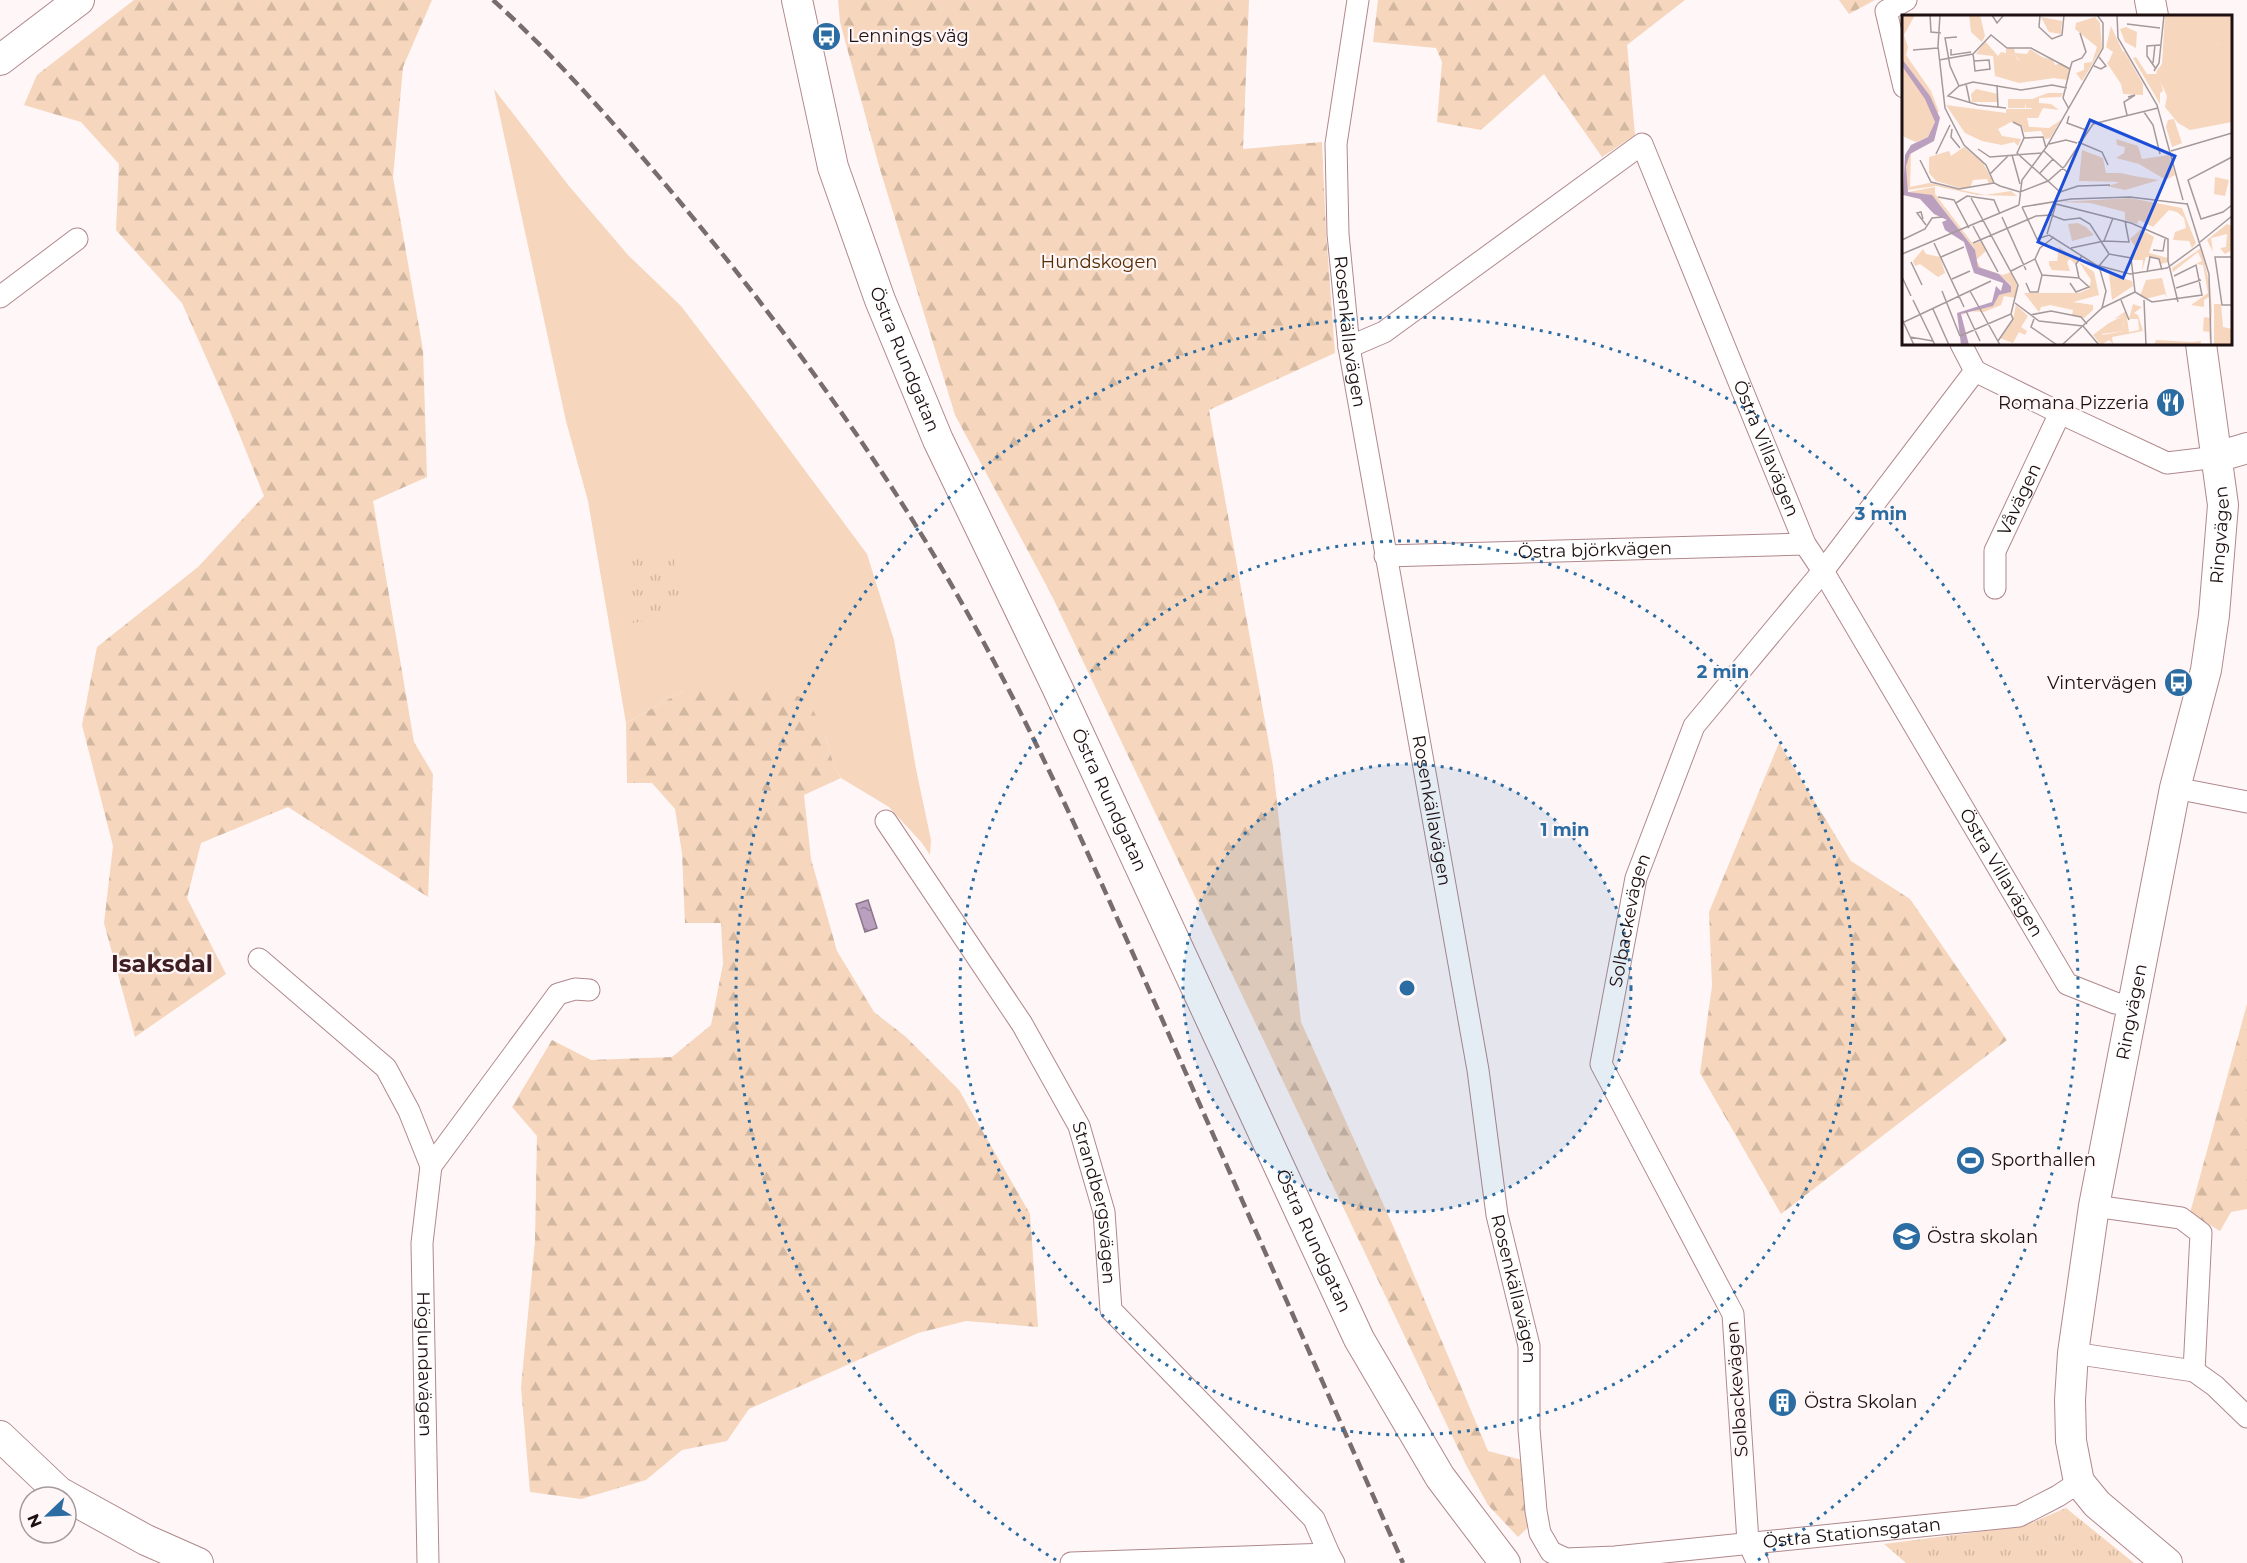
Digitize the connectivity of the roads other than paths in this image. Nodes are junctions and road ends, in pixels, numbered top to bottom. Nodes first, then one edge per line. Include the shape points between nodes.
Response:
1 (79, 0) edge
2 (797, 0) edge
3 (1358, 0) edge
4 (1906, 0) edge
5 (2150, 0) edge
6 (2153, 15) edge
7 (0, 60) edge
8 (1902, 79) edge
9 (77, 239) dead end
10 (0, 297) edge
11 (1962, 345) edge
12 (2201, 345) edge
13 (1349, 347) junction
14 (1975, 371) junction
15 (2060, 413) junction
16 (2247, 448) edge
17 (2217, 457) junction
18 (1804, 544) junction
19 (1385, 556) junction
20 (1823, 571) junction
21 (1995, 588) dead end
22 (2175, 788) junction
23 (2247, 802) edge
24 (886, 821) dead end
25 (259, 959) dead end
26 (589, 990) dead end
27 (2133, 1005) junction
28 (431, 1166) junction
29 (2094, 1206) junction
30 (2073, 1353) junction
31 (2194, 1371) junction
32 (2247, 1417) edge
33 (0, 1436) edge
34 (2079, 1482) junction
35 (1748, 1542) junction
36 (1615, 1557) joint
37 (1332, 1558) edge
38 (198, 1563) edge
39 (428, 1563) edge
40 (1071, 1563) edge
41 (1505, 1563) edge
42 (1758, 1563) edge
43 (2167, 1563) edge

1 - 7 main road
2 - 41 main road, Östra Rundgatan via 833,167 880,300 938,440 1057,687 1359,1339 1440,1477
3 - 13 street, Rosenkällavägen via 1336,144 1338,234
4 - 8 street via 1886,11
5 - 6 main road
9 - 10 street
11 - 14 street
12 - 17 main road, Ringvägen
13 - 18 street, Östra Villavägen via 1384,332 1642,144
13 - 19 street, Rosenkällavägen
14 - 15 street
14 - 20 street, Solbackevägen
15 - 17 street via 2167,463
15 - 21 street, Våvägen via 1995,551
16 - 17 main road
17 - 22 main road, Ringvägen via 2223,505 2214,615 2206,670
18 - 19 street, Östra björkvägen
18 - 20 street, Östra Villavägen
19 - 36 street, Rosenkällavägen via 1478,1070 1497,1215 1529,1346 1529,1429 1540,1533 1551,1552 1566,1559
20 - 27 street, Östra Villavägen via 2067,984 2115,1003
20 - 35 street, Solbackevägen via 1694,726 1636,878 1601,1064 1733,1314
22 - 23 street
22 - 27 main road, Ringvägen
24 - 37 street, Strandbergsvägen via 1022,1024 1079,1125 1104,1212 1110,1310 1314,1519
25 - 28 street, Höglundavägen via 386,1068
26 - 28 street, Höglundavägen via 558,994
27 - 29 main road, Ringvägen
28 - 39 street, Höglundavägen via 422,1243
29 - 30 main road, Ringvägen
29 - 31 street via 2181,1218 2201,1233
30 - 31 street
30 - 34 main road, Ringvägen via 2071,1441
31 - 32 street
33 - 38 main road via 59,1492 146,1540
34 - 35 street, Östra Stationsgatan via 2019,1516
34 - 43 main road, Ringvägen via 2097,1504
35 - 36 street, Östra Stationsgatan
35 - 42 street
37 - 40 street

